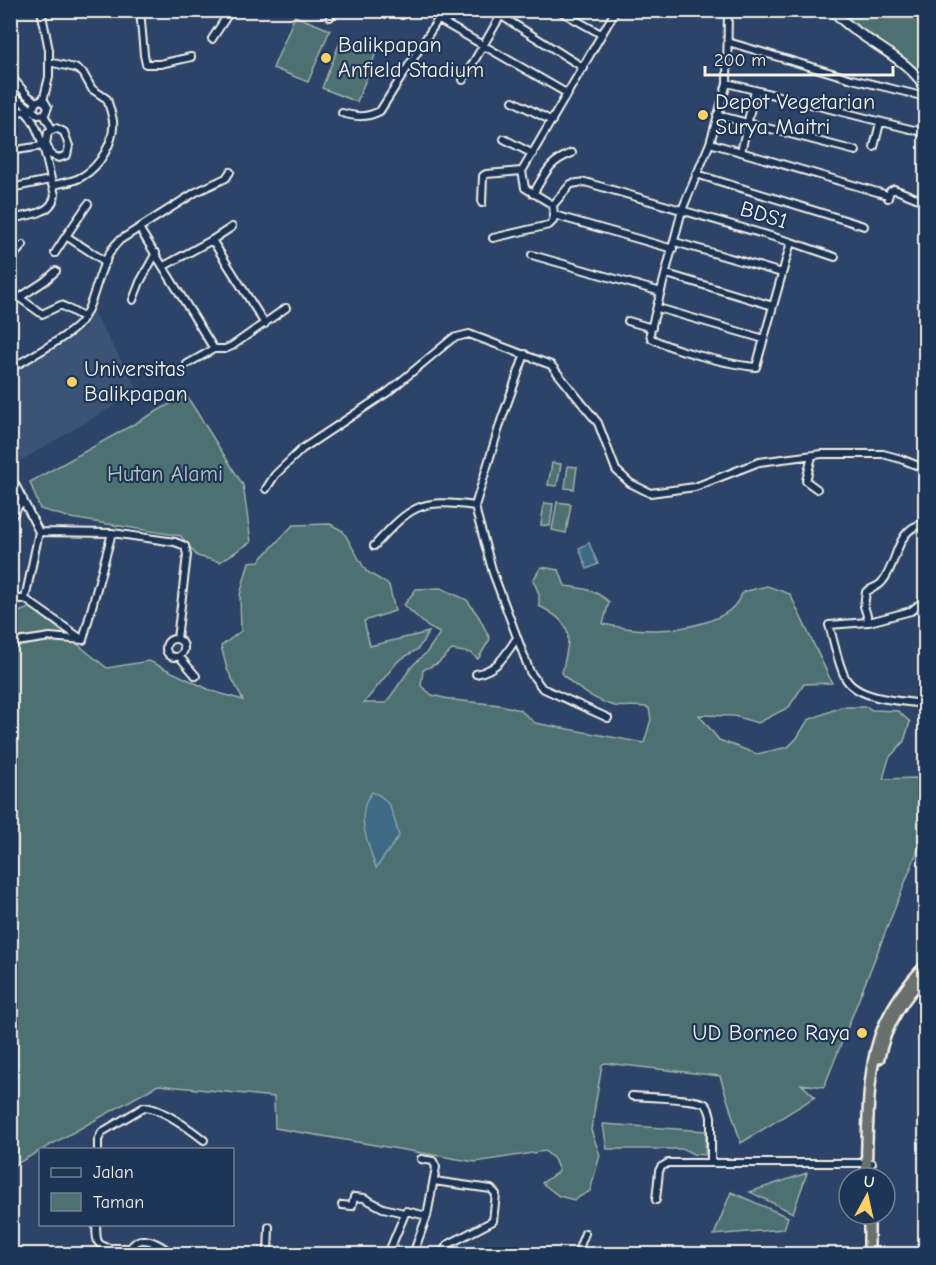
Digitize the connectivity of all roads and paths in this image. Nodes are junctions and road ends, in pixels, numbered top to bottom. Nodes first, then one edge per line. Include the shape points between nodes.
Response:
1 (41, 10) edge
2 (140, 10) edge
3 (231, 10) edge
4 (444, 10) edge
5 (492, 10) edge
6 (558, 10) edge
7 (616, 10) edge
8 (728, 10) edge
9 (833, 10) edge
10 (503, 13) edge
11 (439, 20) junction
12 (601, 34) junction
13 (212, 39) dead end
14 (728, 42) junction
15 (484, 46) junction
16 (191, 57) dead end
17 (49, 62) junction
18 (584, 68) junction
19 (10, 75) edge
20 (463, 80) dead end
21 (727, 82) junction
22 (10, 89) edge
23 (755, 90) junction
24 (926, 91) edge
25 (568, 94) junction
26 (926, 97) edge
27 (39, 101) junction
28 (513, 101) dead end
29 (33, 109) junction
30 (10, 113) edge
31 (342, 113) dead end
32 (44, 115) junction
33 (717, 115) junction
34 (552, 121) junction
35 (748, 123) junction
36 (880, 123) junction
37 (52, 129) junction
38 (926, 134) edge
39 (504, 139) dead end
40 (710, 143) junction
41 (42, 146) junction
42 (873, 147) dead end
43 (856, 151) dead end
44 (10, 152) edge
45 (741, 152) junction
46 (533, 153) junction
47 (572, 153) dead end
48 (522, 171) junction
49 (230, 172) dead end
50 (696, 174) junction
51 (51, 182) junction
52 (10, 188) edge
53 (533, 194) junction
54 (926, 202) edge
55 (482, 203) dead end
56 (88, 204) dead end
57 (553, 205) junction
58 (682, 210) junction
59 (554, 215) junction
60 (10, 219) edge
61 (864, 226) dead end
62 (232, 227) dead end
63 (139, 228) junction
64 (66, 236) junction
65 (493, 238) dead end
66 (212, 240) junction
67 (791, 242) junction
68 (23, 245) dead end
69 (674, 245) junction
70 (56, 253) dead end
71 (156, 253) junction
72 (532, 255) dead end
73 (835, 257) dead end
74 (10, 259) edge
75 (106, 262) junction
76 (164, 266) junction
77 (56, 271) dead end
78 (782, 273) junction
79 (666, 274) junction
80 (662, 292) junction
81 (134, 300) dead end
82 (773, 306) junction
83 (658, 308) junction
84 (286, 309) dead end
85 (83, 317) junction
86 (628, 321) dead end
87 (265, 324) junction
88 (652, 328) junction
89 (764, 339) junction
90 (214, 349) junction
91 (525, 354) junction
92 (187, 364) dead end
93 (10, 369) edge
94 (812, 456) junction
95 (926, 469) edge
96 (10, 474) edge
97 (266, 489) dead end
98 (817, 489) dead end
99 (23, 499) junction
100 (475, 506) junction
101 (10, 519) edge
102 (926, 523) edge
103 (39, 532) junction
104 (112, 533) junction
105 (374, 546) dead end
106 (10, 599) edge
107 (25, 599) junction
108 (926, 599) edge
109 (868, 622) junction
110 (517, 638) junction
111 (177, 639) junction
112 (83, 640) junction
113 (10, 643) edge
114 (179, 656) junction
115 (476, 674) dead end
116 (196, 676) dead end
117 (926, 704) edge
118 (608, 718) dead end
119 (926, 965) edge
120 (926, 975) edge
121 (632, 1096) dead end
122 (204, 1140) dead end
123 (98, 1148) edge
124 (421, 1159) dead end
125 (711, 1163) junction
126 (869, 1164) junction
127 (434, 1181) junction
128 (656, 1200) dead end
129 (342, 1205) dead end
130 (404, 1213) junction
131 (427, 1216) junction
132 (96, 1226) edge
133 (869, 1226) edge
134 (874, 1226) edge
135 (269, 1227) dead end
136 (585, 1233) dead end
137 (155, 1244) junction
138 (110, 1251) edge
139 (131, 1251) edge
140 (152, 1254) edge
141 (171, 1254) edge
142 (268, 1254) edge
143 (388, 1254) edge
144 (413, 1254) edge
145 (442, 1254) edge
146 (577, 1254) edge
147 (869, 1254) edge
148 (875, 1254) edge

1 - 17 street
2 - 16 street via 146,64
3 - 13 street
4 - 11 street
5 - 10 street
6 - 12 street
7 - 12 street
8 - 14 street
9 - 24 street via 908,69
10 - 15 street
10 - 18 street
11 - 15 street
11 - 31 street via 380,111 369,117
12 - 18 street
14 - 21 street
14 - 26 street
15 - 20 street
15 - 25 street
17 - 27 street via 49,77
17 - 51 street via 83,73 92,89 107,99 113,122 108,147 85,176 71,182
18 - 25 street
19 - 27 street via 27,95
21 - 23 street
21 - 33 street
22 - 29 street
23 - 35 street
23 - 36 street
25 - 34 street
27 - 29 street
27 - 32 street via 47,104
28 - 34 street
29 - 32 street
30 - 41 street via 27,113
32 - 37 street
33 - 35 street
33 - 40 street
34 - 46 street
35 - 43 street
35 - 45 street
36 - 38 street
36 - 42 street
37 - 37 street via 61,130 67,138 68,152 62,158 53,157 47,148 46,135
39 - 46 street
40 - 45 street
40 - 50 street
41 - 44 street
41 - 51 street
45 - 54 street via 886,196 894,189
46 - 48 street
47 - 53 street via 551,165
48 - 53 street via 525,188
48 - 55 street via 483,176
49 - 63 street via 226,178
50 - 58 street
50 - 61 street
51 - 52 street
51 - 60 street via 55,195 50,207
53 - 57 street
56 - 64 street
57 - 58 street, BDS1 via 571,184 578,182
57 - 59 street
58 - 67 street, BDS1
58 - 69 street
59 - 65 street via 549,225
59 - 69 street
62 - 66 street
63 - 71 street
63 - 75 street via 115,244
64 - 70 street
64 - 75 street
66 - 76 street
66 - 87 street
67 - 73 street, BDS1
67 - 78 street
68 - 74 street
69 - 78 street
69 - 79 street
71 - 76 street
71 - 81 street
72 - 80 street
75 - 85 street
76 - 90 street
77 - 85 street via 21,299 41,314 61,305
78 - 82 street
79 - 80 street
79 - 82 street
80 - 83 street
82 - 89 street
83 - 88 street
83 - 89 street
84 - 87 street
85 - 93 street via 73,330
86 - 88 street
87 - 90 street via 232,346
88 - 89 street via 651,338 659,342 755,367
90 - 92 street
91 - 94 street via 551,365 562,376 597,423 616,470 650,493 695,488 759,462
91 - 97 street via 469,334 453,338 388,392 295,455
91 - 100 street
94 - 95 street via 883,454
94 - 98 street via 806,482
96 - 99 street
99 - 101 street
99 - 103 street
100 - 105 street via 452,502 414,508
100 - 110 street via 493,573
102 - 109 street via 909,530 883,581 867,592 864,601
103 - 104 street
103 - 107 street
104 - 111 street via 185,546
104 - 112 street
106 - 107 street
107 - 112 street
108 - 109 street via 911,611
109 - 117 street via 829,625 846,678 869,695
110 - 115 street via 495,668
110 - 118 street via 530,672 542,688
111 - 114 street via 184,647
111 - 114 street via 168,641 166,650 171,656
112 - 113 street via 50,638
114 - 116 street
119 - 126 highway via 895,1003 876,1045 869,1088
120 - 126 highway via 900,1007 882,1046
121 - 125 street via 705,1104 711,1117
122 - 123 street via 169,1117 144,1107 102,1132
124 - 127 street via 436,1164
125 - 126 street
125 - 128 street via 664,1164 659,1171
127 - 131 street
127 - 145 street via 491,1189 496,1194 493,1221 447,1245
129 - 130 street via 352,1206 355,1196
130 - 131 street
130 - 143 street
131 - 144 street
132 - 138 street via 97,1242
133 - 147 highway
134 - 148 highway
135 - 142 street
136 - 146 street
137 - 139 street via 139,1240
137 - 140 street
137 - 141 street
138 - 139 street

